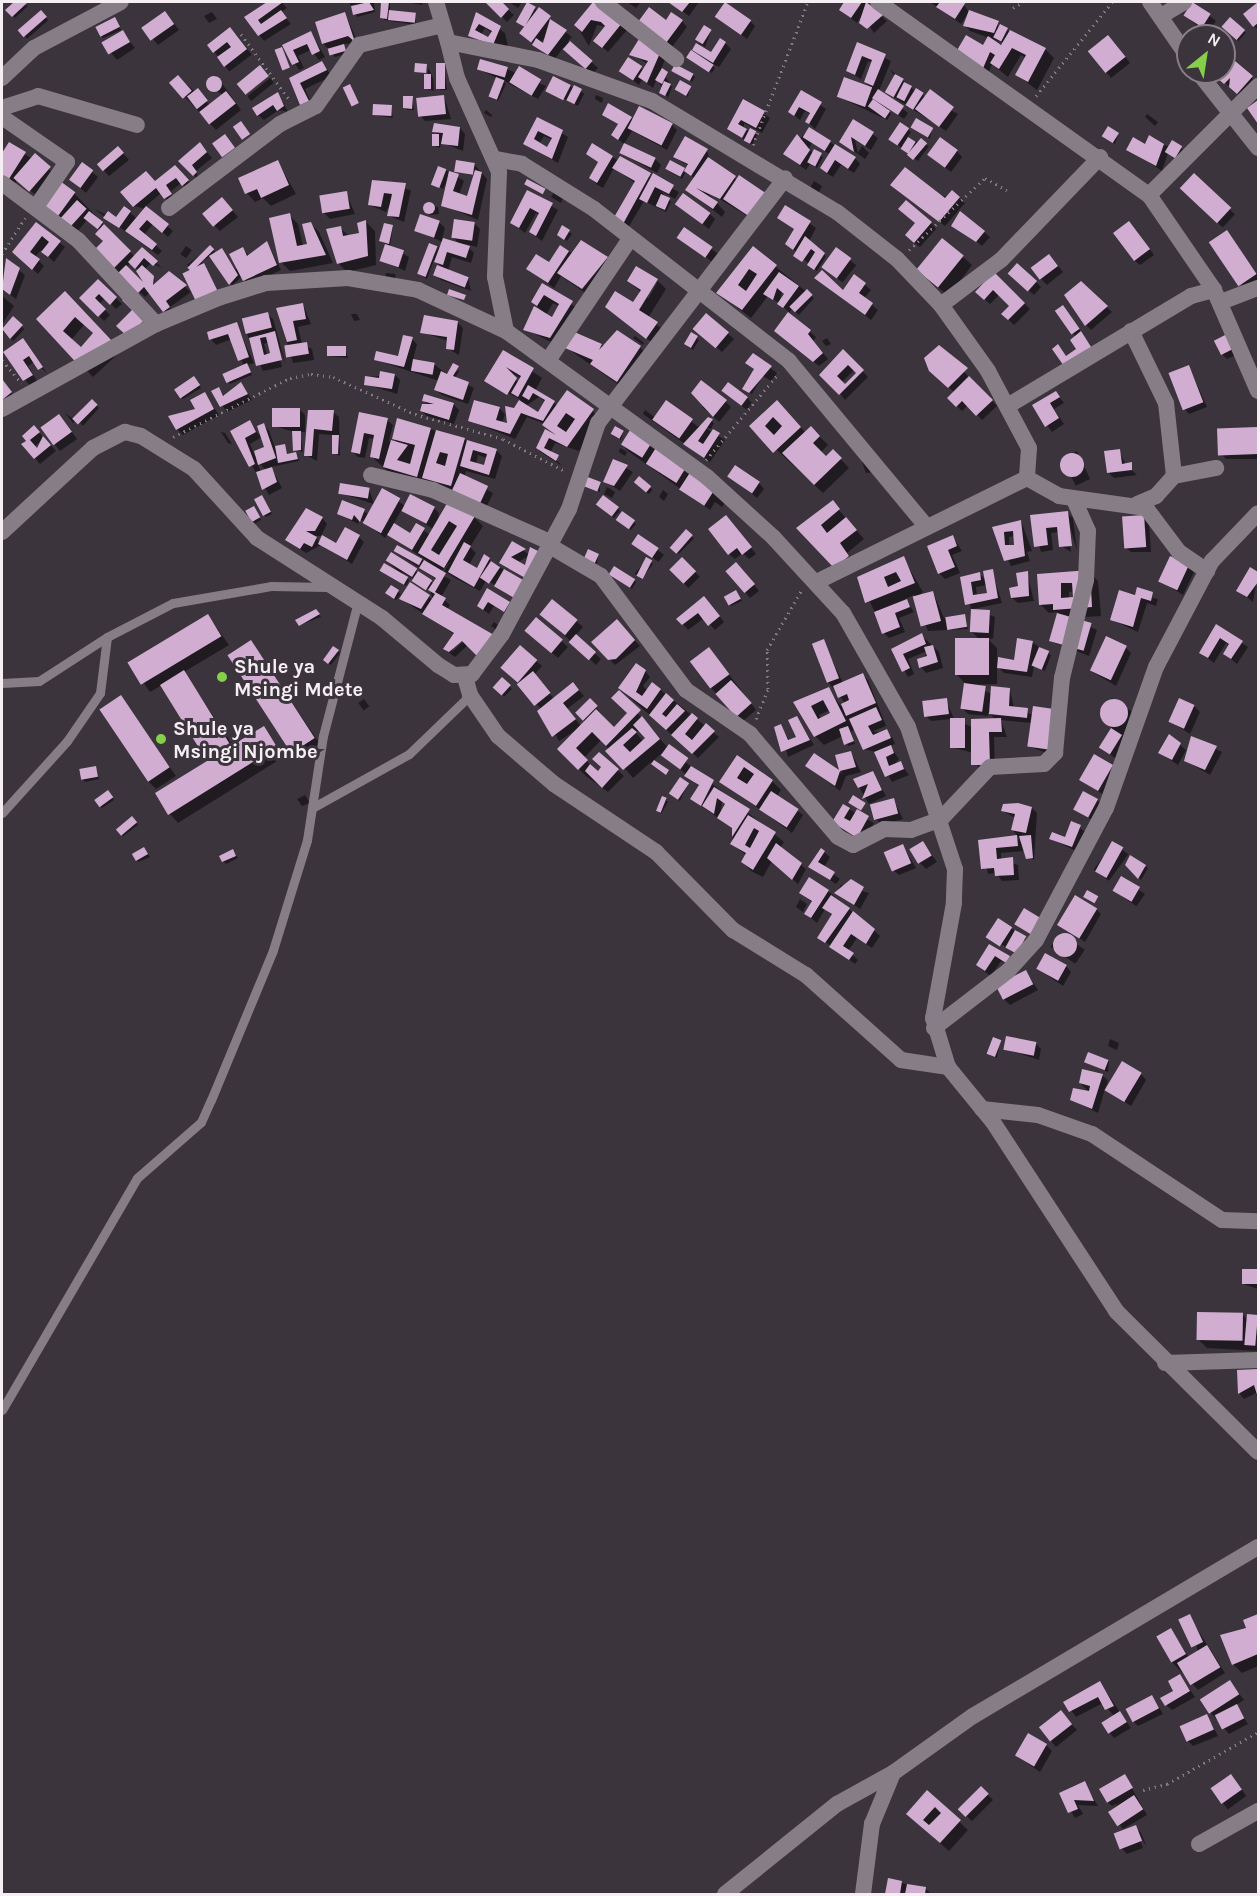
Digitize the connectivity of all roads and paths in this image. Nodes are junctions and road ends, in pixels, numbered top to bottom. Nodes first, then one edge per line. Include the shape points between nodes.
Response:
1 (121, 2) edge
2 (436, 2) edge
3 (603, 2) edge
4 (808, 2) edge
5 (878, 2) edge
6 (1023, 2) edge
7 (1112, 2) edge
8 (1150, 2) edge
9 (1184, 2) edge
10 (1013, 8) dead end
11 (1161, 16) junction
12 (443, 25) junction
13 (241, 34) dead end
14 (1176, 39) edge
15 (448, 42) junction
16 (676, 59) dead end
17 (2, 78) edge
18 (1206, 84) edge
19 (1258, 86) edge
20 (2, 108) edge
21 (1023, 109) junction
22 (1227, 114) junction
23 (298, 116) junction
24 (2, 117) edge
25 (137, 125) dead end
26 (1258, 148) edge
27 (749, 155) junction
28 (1100, 157) junction
29 (495, 159) junction
30 (785, 178) junction
31 (2, 183) edge
32 (1007, 190) dead end
33 (1149, 195) junction
34 (35, 206) junction
35 (169, 208) dead end
36 (630, 239) junction
37 (2, 254) edge
38 (897, 259) junction
39 (1258, 288) edge
40 (698, 293) junction
41 (1217, 296) junction
42 (941, 305) junction
43 (156, 324) junction
44 (506, 331) junction
45 (1131, 331) junction
46 (549, 359) junction
47 (2, 360) edge
48 (789, 362) junction
49 (1258, 391) edge
50 (29, 394) junction
51 (1009, 405) junction
52 (611, 407) junction
53 (2, 409) edge
54 (160, 444) junction
55 (1216, 468) dead end
56 (697, 470) junction
57 (371, 475) dead end
58 (1174, 476) junction
59 (577, 478) junction
60 (1026, 478) junction
61 (1074, 499) junction
62 (1137, 504) junction
63 (1258, 513) edge
64 (927, 527) junction
65 (2, 532) edge
66 (551, 544) junction
67 (1207, 571) junction
68 (814, 579) junction
69 (336, 587) junction
70 (358, 602) junction
71 (107, 637) junction
72 (465, 676) junction
73 (2, 683) edge
74 (470, 695) junction
75 (747, 733) junction
76 (312, 808) junction
77 (2, 813) edge
78 (940, 819) junction
79 (934, 1028) junction
80 (948, 1067) junction
81 (982, 1109) junction
82 (1258, 1221) edge
83 (1258, 1360) edge
84 (1165, 1363) junction
85 (2, 1410) edge
86 (1258, 1452) edge
87 (1258, 1547) edge
88 (1258, 1732) edge
89 (893, 1773) junction
90 (1143, 1790) dead end
91 (1258, 1811) edge
92 (1199, 1844) dead end
93 (725, 1894) edge
94 (863, 1894) edge

1 - 17 street via 34,48
2 - 12 street
3 - 16 street
4 - 27 path
5 - 21 street
6 - 10 path
7 - 21 path via 1068,63
8 - 11 street
9 - 11 street
11 - 14 street
12 - 15 street
12 - 23 street via 358,45 345,58 323,99
13 - 23 path via 275,76
15 - 27 street via 538,60 618,88
15 - 29 street via 462,92
18 - 22 street
19 - 22 street
20 - 25 street via 38,96
21 - 28 street
22 - 26 street
22 - 33 street
23 - 35 street
24 - 34 street via 67,162
27 - 30 street
28 - 33 street
28 - 42 street via 1001,260
29 - 36 street via 547,178
29 - 44 street via 495,277
30 - 38 street
30 - 40 street
31 - 34 street
32 - 38 path via 985,178
33 - 41 street
34 - 37 path
34 - 43 street via 78,240
36 - 40 street
36 - 46 street
38 - 42 street
39 - 41 street
40 - 48 street
40 - 52 street
41 - 45 street via 1191,296
41 - 49 street
42 - 51 street
43 - 44 street via 266,283 348,278 418,291
43 - 50 street
44 - 46 street
45 - 51 street via 1071,372
45 - 58 street via 1166,403
46 - 52 street
47 - 50 path
48 - 56 path
48 - 64 street
50 - 53 street
51 - 60 street via 1031,455
52 - 56 street
52 - 59 street via 591,435
54 - 59 path via 282,382 311,374 333,376 415,414 502,439
54 - 65 street via 125,432 110,437
54 - 69 street via 194,469 257,538
55 - 58 street
56 - 68 street
57 - 66 street via 434,490
58 - 62 street via 1156,496
59 - 66 street
60 - 61 street
60 - 64 street
61 - 62 street
61 - 78 street via 1088,531 1086,580 1062,678 1055,753 1044,764 990,767
62 - 67 street via 1154,514 1179,552
63 - 67 street
64 - 68 street
66 - 72 street via 486,659
66 - 75 street via 601,576 686,690
67 - 79 street via 1151,676 1106,808 1044,926 1018,962
68 - 75 path via 767,650 766,701
68 - 78 street via 843,613 908,727
69 - 70 street
69 - 71 lane via 271,586 173,603
70 - 72 street via 438,665
70 - 76 lane via 323,736
71 - 73 lane via 39,681
71 - 77 lane via 100,693 67,741
72 - 74 street
74 - 76 lane via 409,754
74 - 80 street via 484,720 530,765 656,852 733,930 806,975 901,1060
75 - 78 street via 847,844 884,829 911,830
76 - 85 lane via 273,950 201,1122 137,1178
78 - 79 street via 956,885 934,1001
79 - 80 street
80 - 81 street
81 - 82 street via 1038,1115 1092,1134 1222,1220
81 - 84 street via 1104,1294
83 - 84 street
84 - 86 street
87 - 89 street via 973,1716
88 - 90 path via 1167,1784
89 - 93 street via 837,1804
89 - 94 street via 870,1836
91 - 92 street

